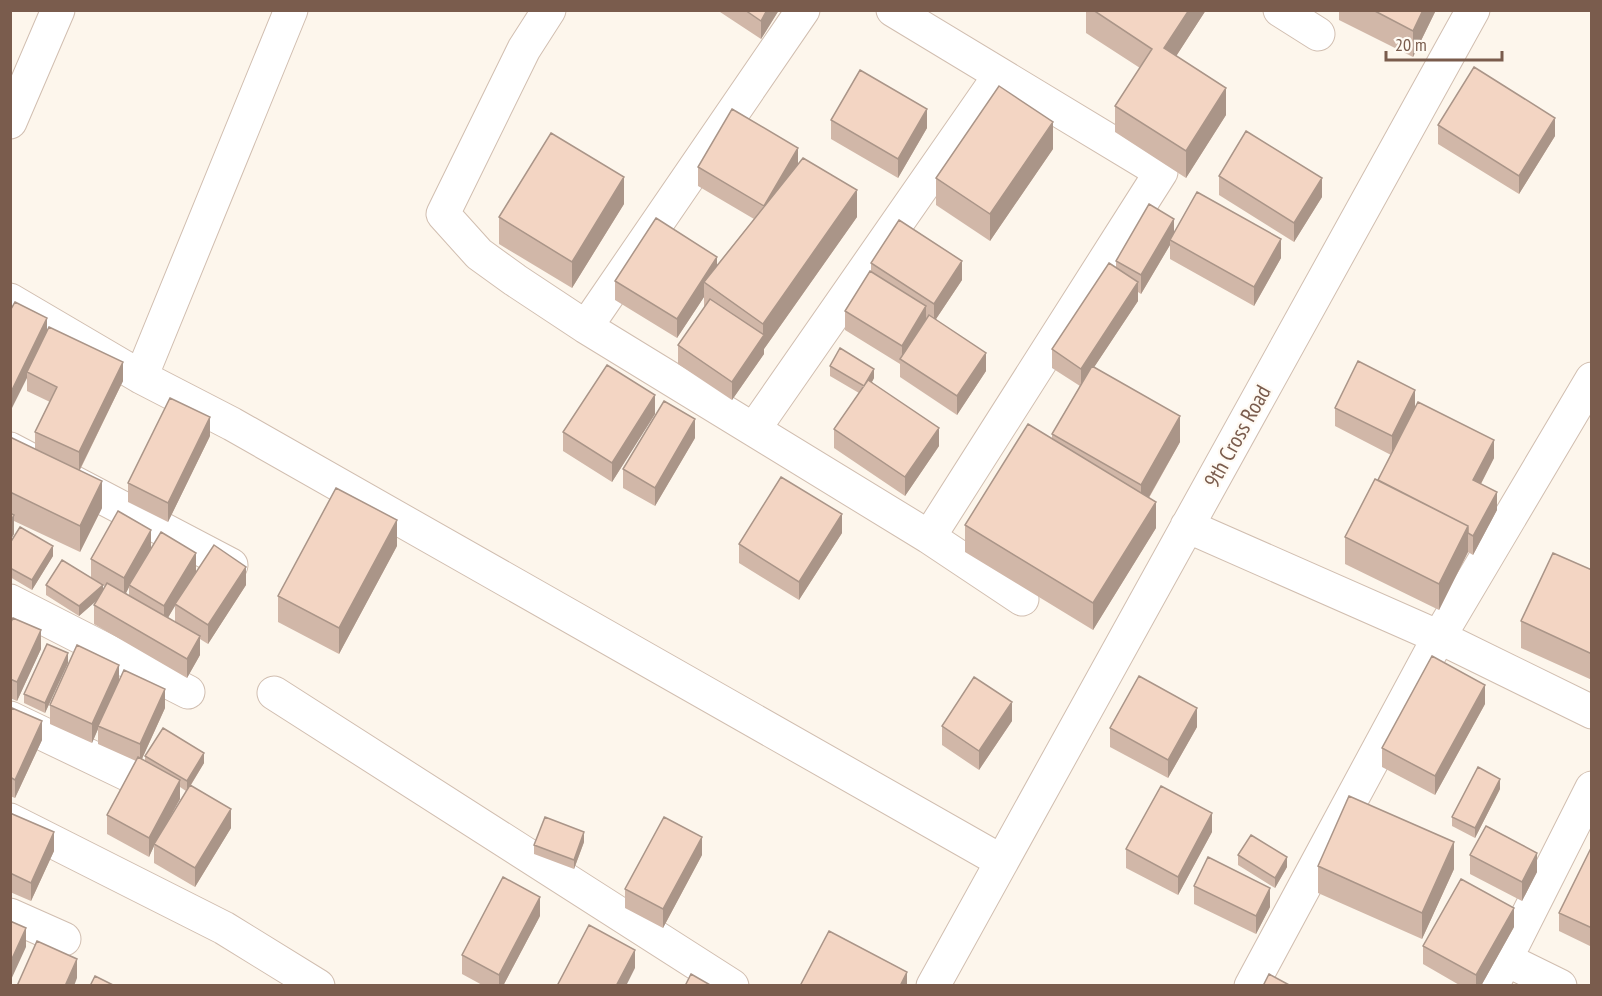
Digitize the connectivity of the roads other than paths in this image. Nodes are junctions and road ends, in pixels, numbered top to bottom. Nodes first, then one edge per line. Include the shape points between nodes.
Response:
1 (58, 10) edge
2 (291, 10) edge
3 (549, 10) edge
4 (804, 10) edge
5 (893, 10) edge
6 (1280, 10) edge
7 (1473, 10) edge
8 (1318, 34) dead end
9 (1000, 75) junction
10 (10, 122) edge
11 (10, 300) edge
12 (586, 327) junction
13 (141, 377) junction
14 (1592, 379) edge
15 (754, 429) junction
16 (10, 449) edge
17 (1187, 526) junction
18 (929, 537) junction
19 (231, 565) edge
20 (1022, 599) dead end
21 (10, 601) edge
22 (1439, 637) junction
23 (188, 692) dead end
24 (274, 693) dead end
25 (1592, 712) edge
26 (10, 718) edge
27 (129, 775) edge
28 (1592, 788) edge
29 (10, 820) edge
30 (1001, 861) junction
31 (10, 915) edge
32 (64, 939) dead end
33 (1498, 972) edge
34 (318, 986) edge
35 (732, 986) edge
36 (933, 986) edge
37 (1251, 986) edge
38 (1560, 986) edge

1 - 10 street
2 - 13 street
3 - 12 street via 524,48 443,214 479,254
4 - 12 street
5 - 9 street
6 - 8 street
7 - 17 street, 9th Cross Road
9 - 15 street
9 - 18 street via 1161,172
11 - 13 street
12 - 15 street
13 - 30 street via 232,424
14 - 22 street
15 - 18 street
16 - 19 street
17 - 22 street
17 - 30 street, 9th Cross Road
18 - 20 street
21 - 23 street
22 - 25 street
22 - 37 street
24 - 35 street
26 - 27 street
28 - 33 street
29 - 34 street via 224,928
30 - 36 street, 9th Cross Road
31 - 32 street
33 - 38 street

